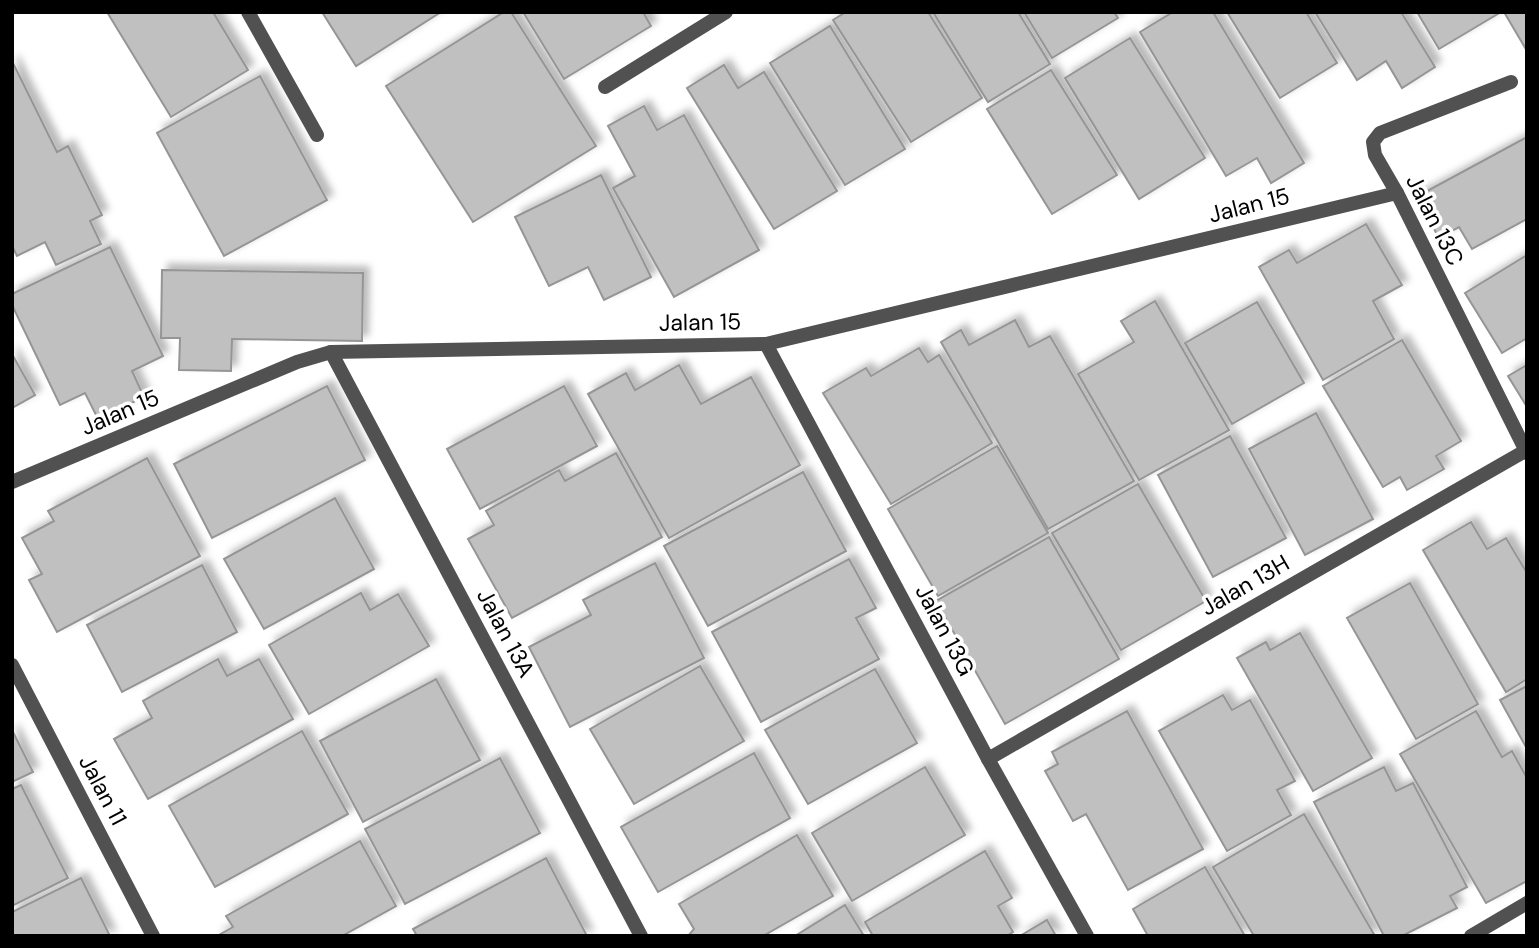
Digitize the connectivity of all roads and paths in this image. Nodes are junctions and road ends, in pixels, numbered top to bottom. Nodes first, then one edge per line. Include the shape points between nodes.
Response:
1 (248, 12) edge
2 (726, 12) edge
3 (1511, 82) dead end
4 (605, 87) dead end
5 (317, 135) dead end
6 (1397, 193) junction
7 (766, 344) junction
8 (331, 352) junction
9 (1526, 452) edge
10 (12, 482) edge
11 (12, 665) edge
12 (988, 759) junction
13 (1527, 903) edge
14 (153, 936) edge
15 (641, 936) edge
16 (1087, 936) edge
17 (1471, 936) edge

1 - 5 street
2 - 4 street
3 - 6 street, Jalan 13C via 1380,133 1373,142 1375,155
6 - 7 street, Jalan 15
6 - 9 street, Jalan 13C
7 - 8 street, Jalan 15
7 - 12 street, Jalan 13G
8 - 10 street, Jalan 15 via 297,362
8 - 15 street, Jalan 13A
9 - 12 street, Jalan 13H
11 - 14 street, Jalan 11
12 - 16 street, Jalan 13G
13 - 17 street

